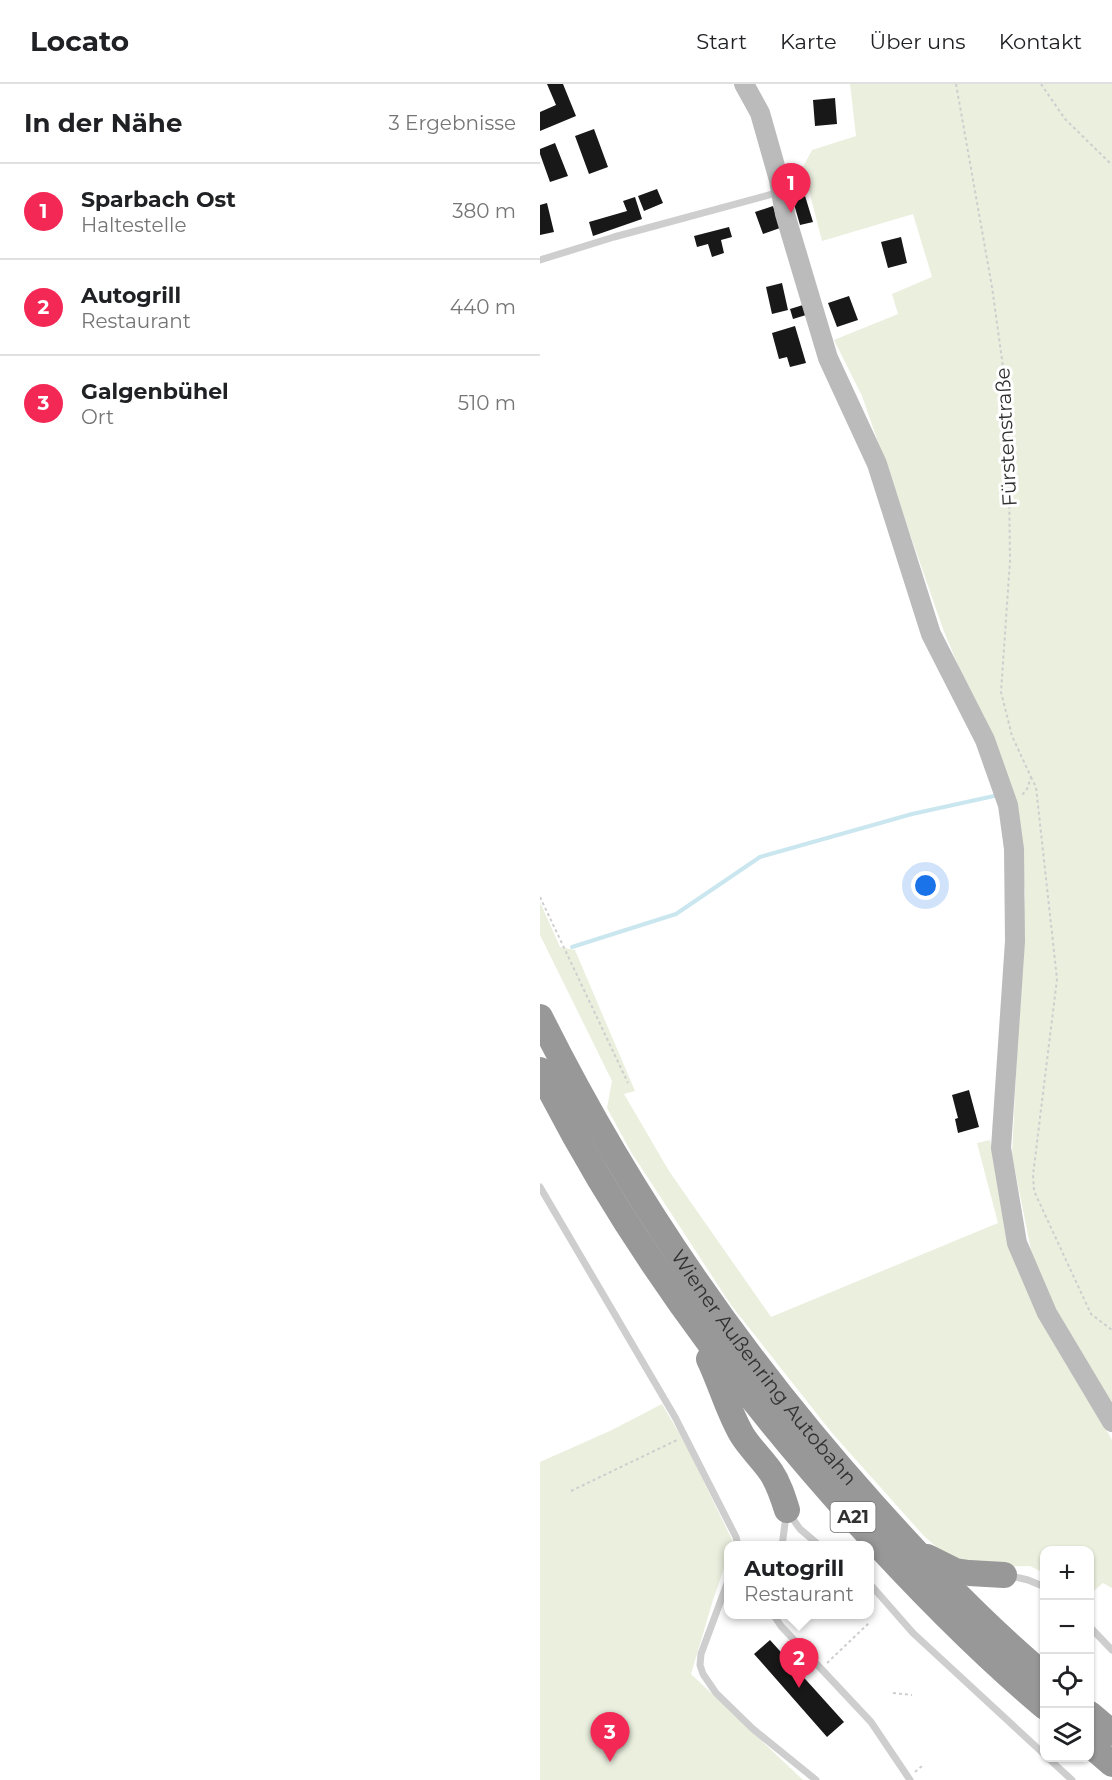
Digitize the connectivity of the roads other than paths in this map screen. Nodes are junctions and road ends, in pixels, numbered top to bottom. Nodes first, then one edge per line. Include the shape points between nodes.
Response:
1 (744, 84) edge
2 (781, 192) junction
3 (540, 260) edge
4 (540, 1017) edge
5 (540, 1070) edge
6 (540, 1187) edge
7 (684, 1307) junction
8 (1112, 1422) edge
9 (787, 1510) junction
10 (737, 1541) edge
11 (783, 1541) edge
12 (815, 1541) edge
13 (914, 1550) junction
14 (1004, 1575) joint
15 (1040, 1585) edge
16 (874, 1589) edge
17 (724, 1594) edge
18 (776, 1619) edge
19 (1094, 1632) edge
20 (1112, 1650) edge
21 (1040, 1672) edge
22 (1040, 1704) edge
23 (1094, 1718) edge
24 (1112, 1733) edge
25 (1094, 1749) edge
26 (1040, 1750) edge
27 (1052, 1762) edge
28 (1112, 1764) edge
29 (816, 1780) edge
30 (910, 1780) edge
31 (1072, 1780) edge

1 - 2 street via 760,113
2 - 3 lane
2 - 8 street via 828,358 877,464 931,634 985,740 1008,805 1014,849 1015,941 1001,1148 1013,1222 1017,1243 1047,1313
4 - 13 highway, Wiener Außenring Autobahn / A21 via 569,1076 645,1206 727,1327 829,1456
5 - 7 highway, Wiener Außenring Autobahn / A21 via 596,1172
6 - 10 lane via 685,1436
7 - 9 highway via 720,1382 729,1411 743,1437 770,1471
7 - 22 highway, Wiener Außenring Autobahn / A21 via 729,1371 813,1474 917,1588
9 - 11 lane
9 - 12 lane via 800,1529
13 - 14 highway via 969,1574
13 - 21 highway, Wiener Außenring Autobahn / A21
14 - 15 lane
16 - 26 lane via 913,1633
17 - 29 lane via 701,1654 703,1674 716,1693 753,1729
18 - 30 lane via 871,1722
19 - 20 lane
23 - 24 highway
25 - 28 highway
27 - 31 lane

